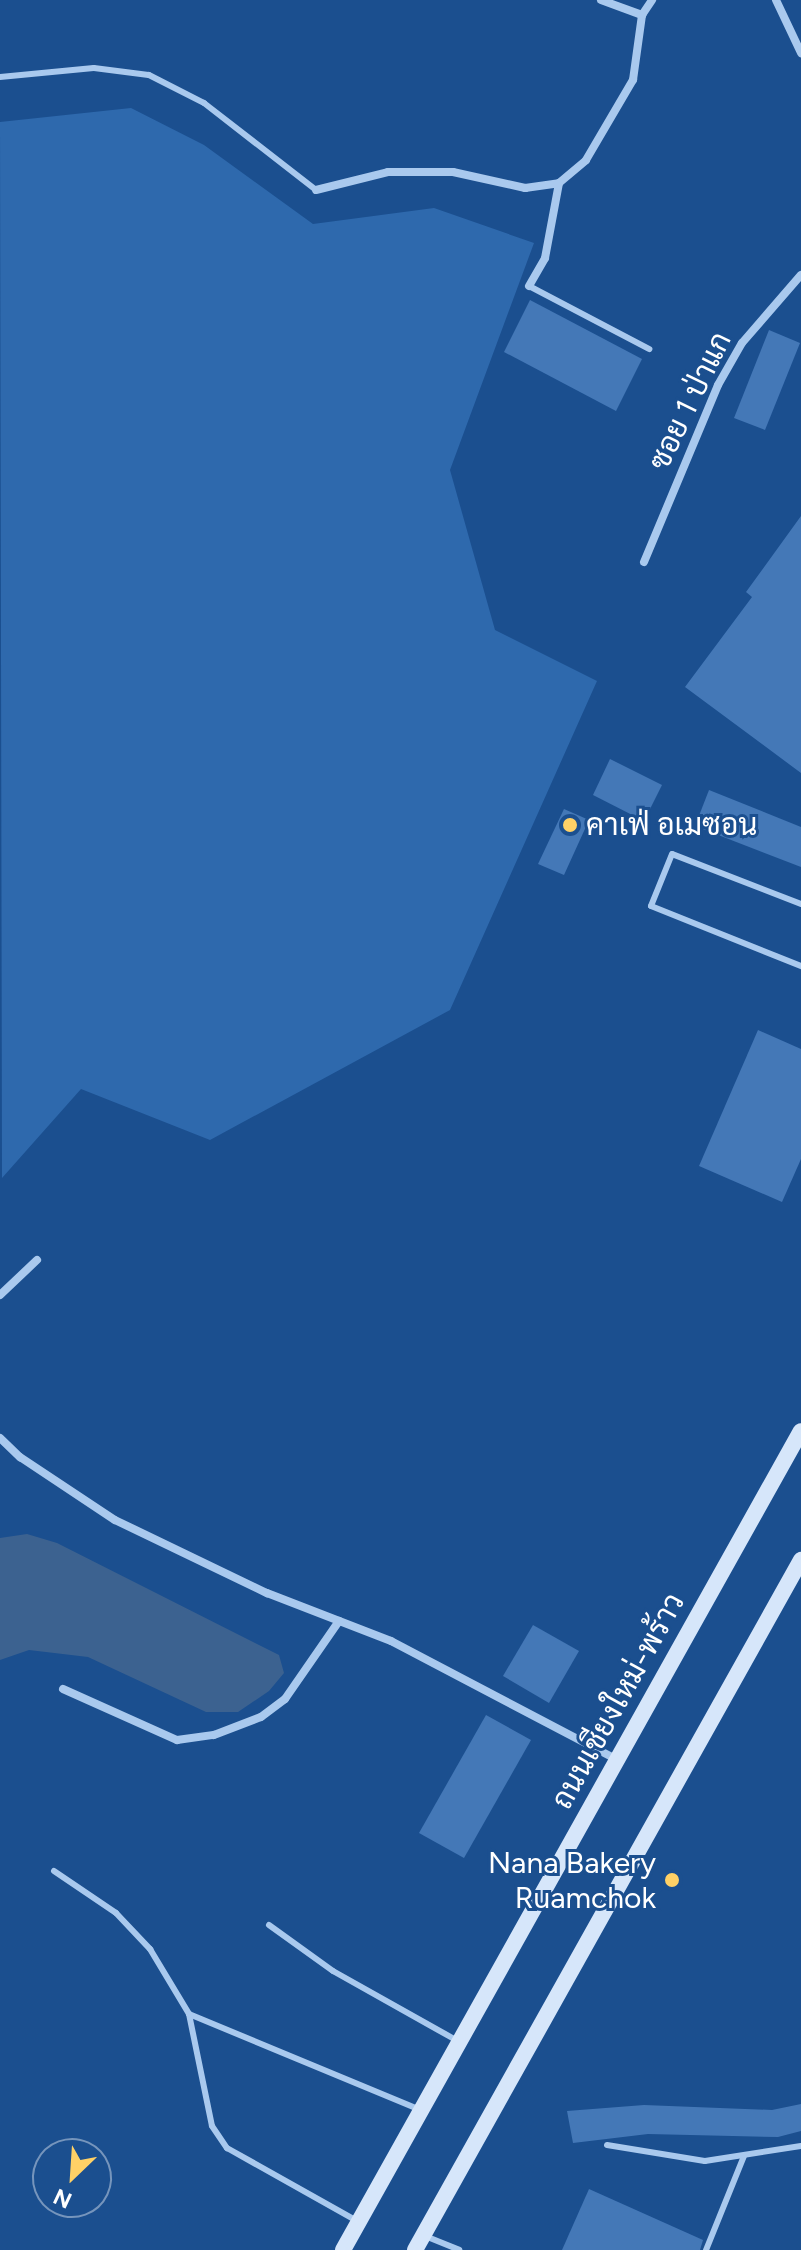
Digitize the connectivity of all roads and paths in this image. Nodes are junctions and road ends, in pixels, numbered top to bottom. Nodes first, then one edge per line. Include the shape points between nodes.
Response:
1 (601, 0) edge
2 (652, 0) edge
3 (776, 0) edge
4 (642, 15) junction
5 (801, 53) edge
6 (0, 77) edge
7 (559, 183) junction
8 (316, 190) joint
9 (801, 275) edge
10 (529, 286) joint
11 (649, 349) dead end
12 (644, 562) dead end
13 (801, 904) edge
14 (801, 966) edge
15 (37, 1260) dead end
16 (0, 1295) edge
17 (801, 1431) edge
18 (0, 1438) edge
19 (801, 1560) edge
20 (339, 1621) junction
21 (63, 1689) dead end
22 (618, 1760) junction
23 (54, 1871) dead end
24 (269, 1925) dead end
25 (189, 2014) junction
26 (459, 2042) junction
27 (421, 2111) junction
28 (607, 2145) dead end
29 (801, 2146) edge
30 (744, 2156) junction
31 (359, 2222) junction
32 (423, 2235) junction
33 (343, 2250) edge
34 (415, 2250) edge
35 (459, 2250) edge
36 (706, 2250) edge

1 - 4 street
2 - 4 street
3 - 5 street
4 - 7 street via 633,80 586,160
6 - 8 lane via 94,68 149,75 204,103
7 - 8 street via 525,188 453,172 388,172
7 - 10 street via 545,258
9 - 12 street, ซอย 1 ป่าแก via 742,343 718,385
10 - 11 lane
13 - 14 lane via 672,854 651,906
15 - 16 street
17 - 22 main road, ถนนเชียงใหม่-พร้าว
18 - 20 street via 115,1520 267,1593
19 - 32 main road
20 - 21 street via 285,1699 261,1717 214,1735 177,1740
20 - 22 street via 391,1641
22 - 26 main road, ถนนเชียงใหม่-พร้าว
23 - 25 lane via 133,1931
24 - 26 lane via 333,1971
25 - 27 lane
25 - 31 lane via 212,2126 227,2148
26 - 27 main road, ถนนเชียงใหม่-พร้าว
27 - 31 main road, ถนนเชียงใหม่-พร้าว
28 - 30 lane via 705,2161
29 - 30 lane
30 - 36 lane
31 - 33 main road, ถนนเชียงใหม่-พร้าว
32 - 34 main road
32 - 35 lane

